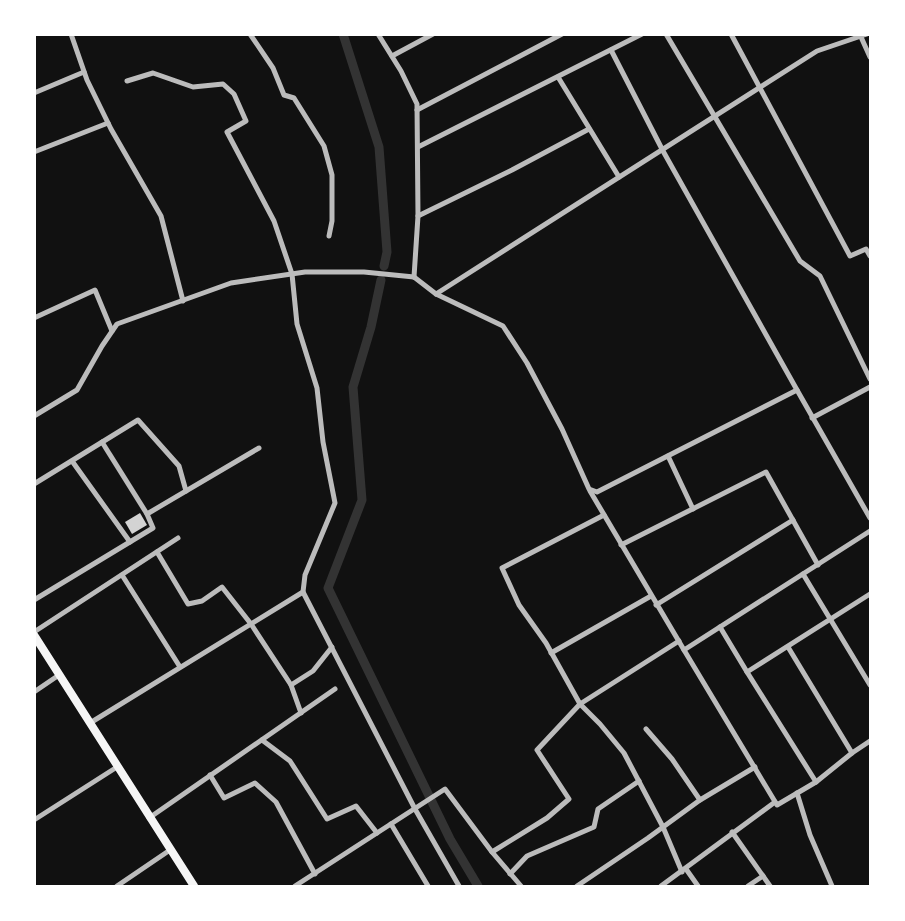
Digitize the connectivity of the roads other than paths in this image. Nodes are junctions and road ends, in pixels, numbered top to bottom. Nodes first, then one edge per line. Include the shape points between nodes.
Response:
1 (70, 34) edge
2 (250, 34) edge
3 (378, 34) edge
4 (433, 34) edge
5 (562, 34) edge
6 (642, 34) edge
7 (666, 34) edge
8 (731, 34) edge
9 (867, 34) edge
10 (861, 37) junction
11 (611, 50) junction
12 (392, 56) junction
13 (870, 57) edge
14 (84, 72) junction
15 (558, 77) junction
16 (127, 81) dead end
17 (759, 87) junction
18 (34, 93) edge
19 (417, 110) junction
20 (713, 116) junction
21 (108, 123) junction
22 (589, 129) junction
23 (418, 147) junction
24 (663, 151) junction
25 (34, 152) edge
26 (619, 177) junction
27 (418, 216) junction
28 (329, 236) dead end
29 (870, 256) edge
30 (292, 274) junction
31 (414, 277) junction
32 (436, 294) junction
33 (183, 301) junction
34 (34, 318) edge
35 (112, 331) junction
36 (870, 379) edge
37 (870, 387) edge
38 (796, 390) junction
39 (34, 416) edge
40 (812, 418) junction
41 (102, 442) junction
42 (260, 448) dead end
43 (668, 456) junction
44 (72, 461) junction
45 (34, 484) edge
46 (589, 489) junction
47 (186, 491) junction
48 (693, 509) junction
49 (147, 514) junction
50 (604, 515) junction
51 (870, 518) edge
52 (793, 520) junction
53 (870, 531) edge
54 (178, 538) dead end
55 (130, 542) junction
56 (621, 545) junction
57 (157, 552) junction
58 (818, 565) junction
59 (803, 574) junction
60 (122, 575) junction
61 (303, 592) junction
62 (870, 594) edge
63 (651, 596) junction
64 (34, 600) edge
65 (656, 605) junction
66 (830, 620) junction
67 (251, 624) junction
68 (720, 627) junction
69 (34, 634) edge
70 (679, 642) junction
71 (332, 647) junction
72 (788, 647) junction
73 (684, 650) junction
74 (551, 653) junction
75 (180, 667) junction
76 (747, 672) junction
77 (59, 675) junction
78 (291, 685) junction
79 (870, 686) edge
80 (335, 689) dead end
81 (34, 692) edge
82 (580, 704) junction
83 (301, 713) junction
84 (90, 723) junction
85 (646, 729) dead end
86 (262, 740) junction
87 (870, 741) edge
88 (852, 753) junction
89 (117, 767) junction
90 (755, 767) junction
91 (210, 775) junction
92 (639, 782) junction
93 (816, 782) junction
94 (797, 793) junction
95 (700, 800) junction
96 (775, 802) junction
97 (417, 808) junction
98 (148, 818) junction
99 (34, 820) edge
100 (391, 824) junction
101 (663, 827) junction
102 (732, 832) junction
103 (377, 833) junction
104 (170, 850) junction
105 (492, 852) junction
106 (684, 871) junction
107 (315, 874) junction
108 (510, 874) junction
109 (763, 876) junction
110 (117, 886) edge
111 (194, 886) edge
112 (295, 886) edge
113 (429, 886) edge
114 (459, 886) edge
115 (521, 886) edge
116 (577, 886) edge
117 (661, 886) edge
118 (698, 886) edge
119 (748, 886) edge
120 (770, 886) edge
121 (832, 886) edge

1 - 14 street
2 - 28 street via 273,68 284,95 294,98 324,146 332,175
3 - 12 street
4 - 12 street
5 - 19 street
6 - 11 street
7 - 20 street
8 - 17 street
9 - 10 street
10 - 13 street
10 - 17 street via 817,51
11 - 15 street
11 - 24 street
12 - 19 street
14 - 18 street
14 - 21 street
15 - 22 street
15 - 23 street
16 - 30 street via 153,74 193,87 223,84 234,94 246,121 227,132 274,221
17 - 20 street
17 - 29 street via 850,256 866,249
19 - 23 street
20 - 24 street
20 - 36 street via 800,261 820,276
21 - 25 street
21 - 33 street via 161,216
22 - 26 street
22 - 27 street
23 - 27 street
24 - 26 street
24 - 38 street
26 - 32 street
27 - 31 street
30 - 31 street via 364,272
30 - 33 street via 231,283
30 - 61 street via 297,324 317,388 334,503 305,575
31 - 32 street
32 - 46 street via 503,326 562,429
33 - 35 street via 117,324
34 - 35 street via 95,290
35 - 39 street via 77,390
37 - 40 street
38 - 40 street
38 - 43 street
40 - 51 street
41 - 44 street
41 - 47 street via 138,420 179,466
41 - 49 street
42 - 47 street
43 - 46 street via 597,492
43 - 48 street
44 - 45 street
44 - 55 street
46 - 50 street
47 - 49 street
48 - 52 street via 766,472
48 - 56 street
49 - 55 street via 153,528
50 - 56 street
50 - 74 street via 502,568 519,605
52 - 58 street
52 - 65 street
53 - 58 street
54 - 57 street
55 - 64 street
56 - 63 street
57 - 60 street
57 - 67 street via 188,604 202,601 222,587
58 - 59 street
59 - 66 street
59 - 68 street
60 - 69 street
60 - 75 street
61 - 67 street
61 - 71 street
62 - 66 street
63 - 65 street
63 - 74 street
65 - 70 street
66 - 72 street
66 - 79 street
67 - 75 street
67 - 78 street
68 - 73 street
68 - 76 street
69 - 77 main road
70 - 73 street
70 - 82 street
71 - 78 street via 313,671
71 - 97 street
72 - 76 street
72 - 88 street
73 - 90 street
74 - 82 street
75 - 84 street
76 - 93 street
77 - 81 street
77 - 84 main road
78 - 83 street
80 - 83 street
82 - 92 street via 624,753
82 - 105 street via 537,750 569,799 547,818
83 - 86 street
84 - 89 main road
85 - 95 street
86 - 91 street
86 - 103 street via 290,761 327,819 356,806
87 - 88 street
88 - 93 street
89 - 98 main road
89 - 99 street
90 - 95 street
90 - 96 street
91 - 98 street
91 - 107 street via 224,798 255,783 276,802
92 - 101 street
92 - 108 street via 598,809 594,827 527,856
93 - 94 street
94 - 96 street via 777,805
94 - 121 street
95 - 101 street
96 - 102 street
97 - 100 street
97 - 105 street via 445,789
97 - 114 street
98 - 104 main road
100 - 103 street
100 - 113 street
101 - 106 street
101 - 116 street
102 - 106 street
102 - 109 street
103 - 107 street
104 - 110 street
104 - 111 main road
105 - 108 street
106 - 117 street
106 - 118 street
107 - 112 street
108 - 115 street
109 - 119 street
109 - 120 street

